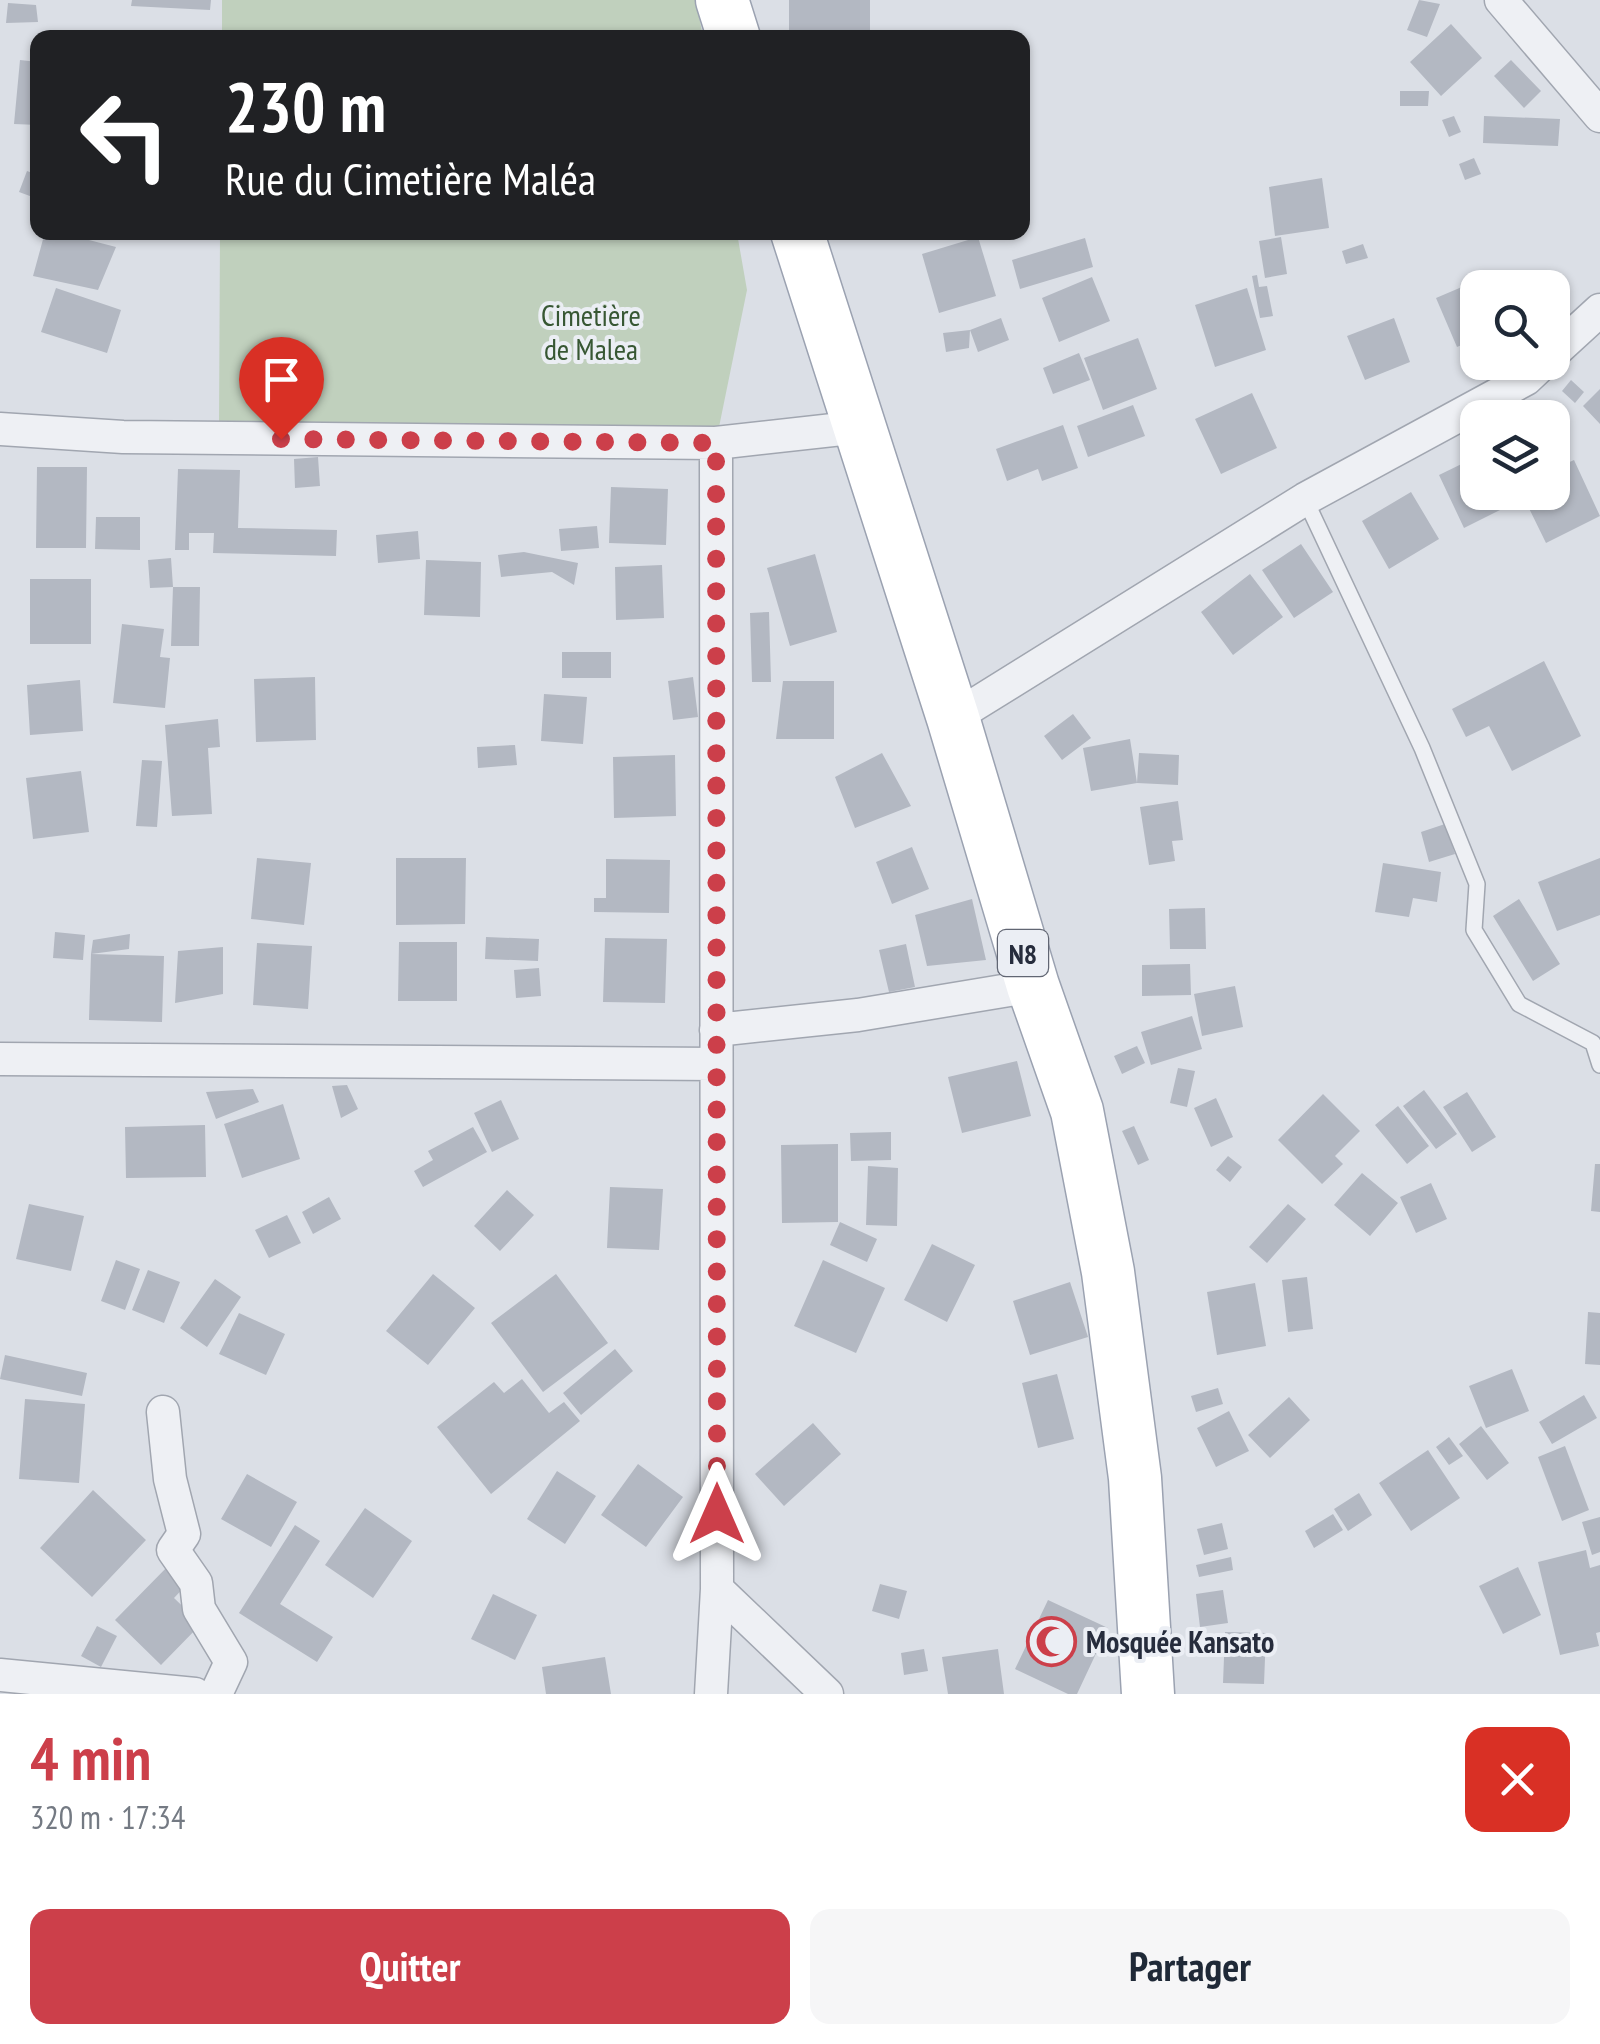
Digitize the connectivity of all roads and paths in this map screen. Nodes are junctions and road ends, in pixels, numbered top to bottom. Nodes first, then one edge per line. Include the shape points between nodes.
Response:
1 (722, 0) edge
2 (1501, 0) edge
3 (731, 30) edge
4 (1600, 116) edge
5 (800, 240) edge
6 (1600, 310) edge
7 (1570, 338) edge
8 (1524, 380) edge
9 (860, 427) junction
10 (0, 429) edge
11 (716, 443) junction
12 (1305, 499) junction
13 (953, 718) junction
14 (1033, 986) junction
15 (716, 1030) junction
16 (0, 1059) edge
17 (716, 1064) junction
18 (1600, 1065) edge
19 (163, 1412) dead end
20 (717, 1589) junction
21 (0, 1675) edge
22 (195, 1694) edge
23 (216, 1694) edge
24 (711, 1694) edge
25 (828, 1694) edge
26 (1148, 1694) edge

1 - 3 main road
2 - 4 street
5 - 9 main road, N8
6 - 7 street
8 - 12 street
9 - 11 street
9 - 13 main road, N8
10 - 11 street via 123,438
11 - 15 street
12 - 13 street
12 - 18 lane via 1422,748 1477,884 1474,930 1519,1004 1592,1043
13 - 14 main road, N8
14 - 15 street
14 - 26 main road, N8 via 1077,1111 1108,1272 1135,1478
15 - 17 street
16 - 17 street
17 - 20 street
19 - 23 street via 184,1534 173,1550 196,1583 199,1609 230,1662
20 - 24 street
20 - 25 street
21 - 22 street

